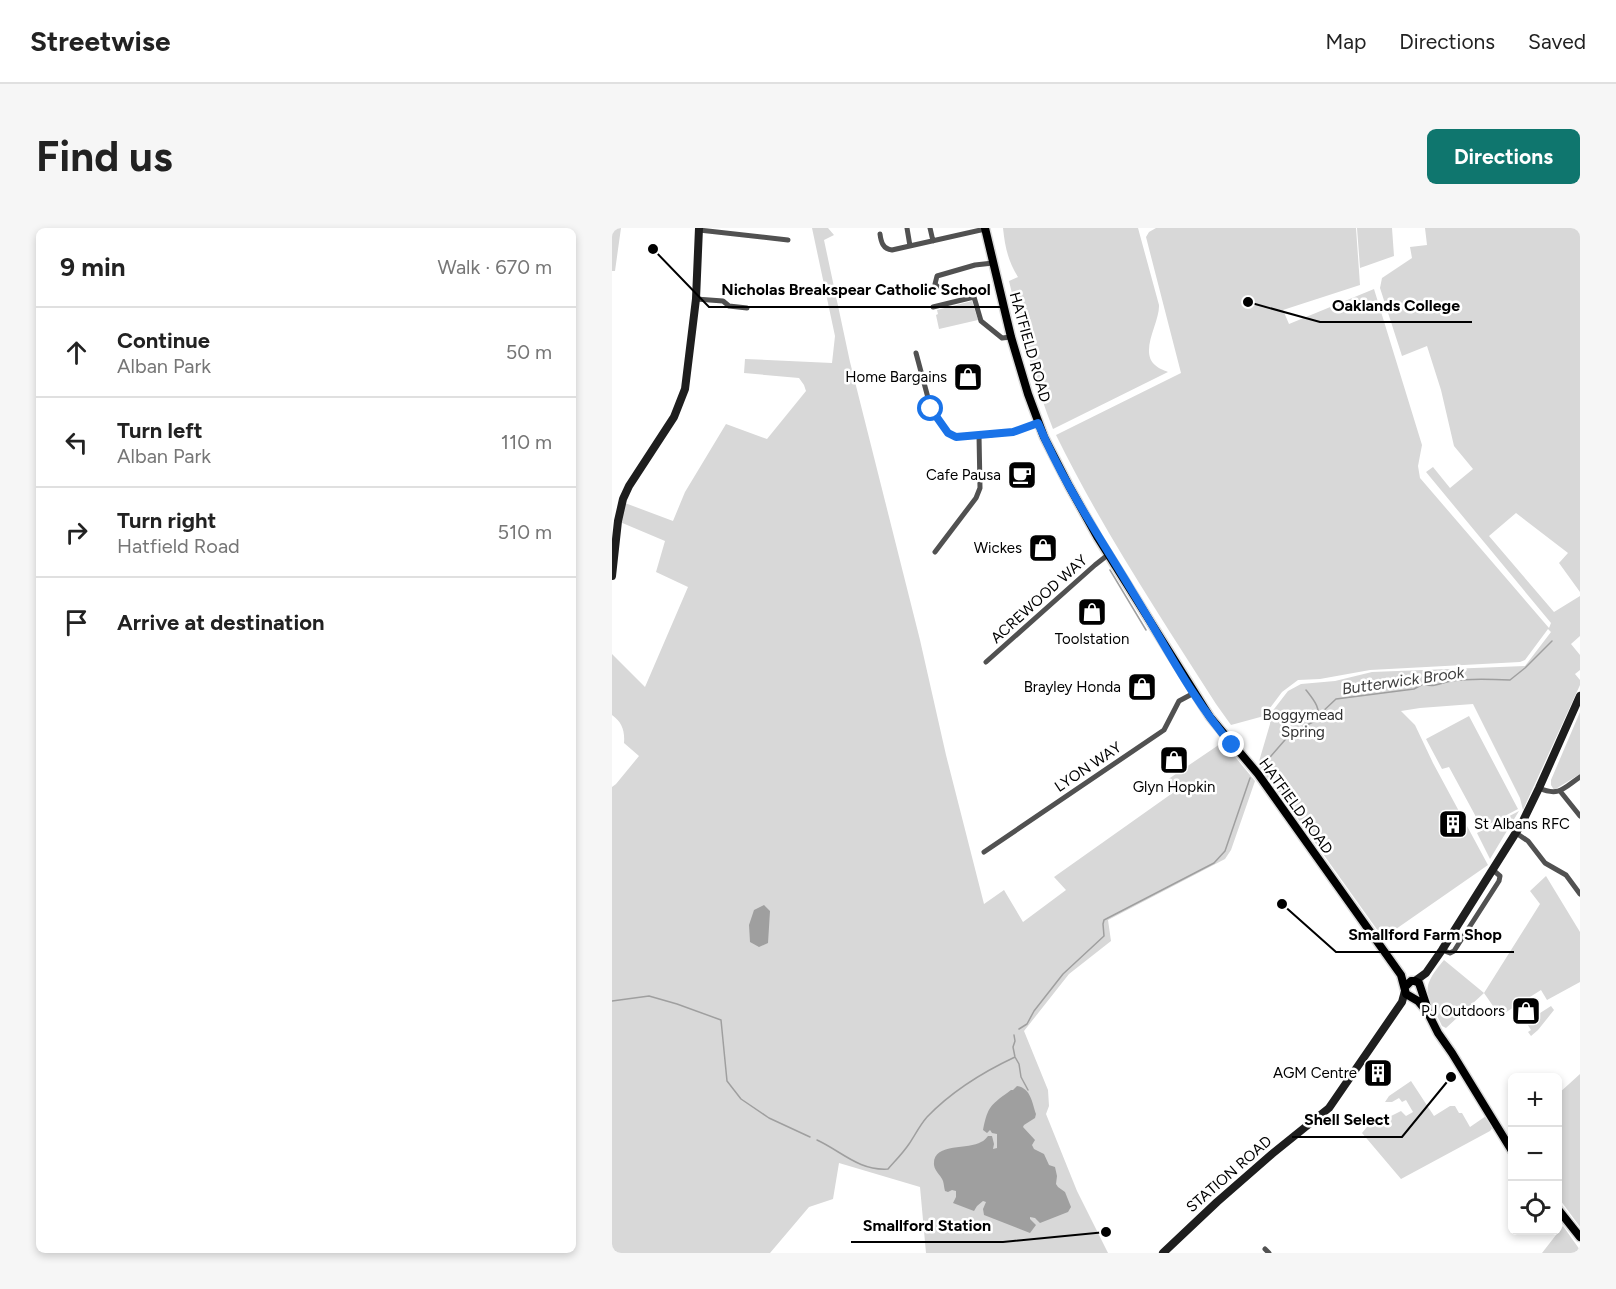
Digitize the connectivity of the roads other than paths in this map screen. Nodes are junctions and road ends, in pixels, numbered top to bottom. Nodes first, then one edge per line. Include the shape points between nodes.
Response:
1 (907, 228) edge
2 (930, 228) edge
3 (985, 228) edge
4 (699, 229) edge
5 (880, 234) dead end
6 (788, 240) dead end
7 (933, 241) junction
8 (910, 246) junction
9 (993, 262) junction
10 (938, 287) dead end
11 (696, 298) junction
12 (933, 307) dead end
13 (747, 308) dead end
14 (1003, 338) junction
15 (916, 353) dead end
16 (1038, 423) junction
17 (979, 435) junction
18 (935, 552) dead end
19 (1109, 555) junction
20 (612, 576) edge
21 (986, 662) dead end
22 (1194, 693) junction
23 (1580, 696) edge
24 (1580, 777) edge
25 (1539, 788) junction
26 (1560, 790) junction
27 (1580, 816) edge
28 (1516, 833) junction
29 (984, 852) dead end
30 (1577, 884) edge
31 (1580, 894) edge
32 (1401, 975) junction
33 (1418, 985) junction
34 (1409, 993) junction
35 (1428, 1013) junction
36 (1508, 1144) edge
37 (1562, 1214) edge
38 (1580, 1237) edge
39 (1168, 1251) edge

1 - 8 street
2 - 7 street
3 - 7 street
3 - 9 main road, HATFIELD ROAD
4 - 6 street
4 - 11 street
5 - 8 street via 888,249
7 - 8 street
9 - 10 street via 937,276 934,284
9 - 14 main road, HATFIELD ROAD
11 - 13 street
11 - 20 street via 685,389 674,417 622,499
12 - 14 street via 974,297 981,321
14 - 16 main road, HATFIELD ROAD
15 - 17 street via 929,404 948,433 956,437
16 - 17 street via 1013,432
16 - 19 main road, HATFIELD ROAD via 1068,486
17 - 18 street via 980,488
19 - 21 street, ACREWOOD WAY
19 - 22 main road, HATFIELD ROAD
22 - 29 street, LYON WAY via 1179,701 1164,730
22 - 32 main road, HATFIELD ROAD via 1217,728 1258,774
23 - 25 street
24 - 26 street
25 - 26 street via 1551,793
25 - 28 street
26 - 27 street
28 - 30 street via 1530,843 1545,863
28 - 33 street
30 - 31 street
32 - 33 main road, HATFIELD ROAD
32 - 34 main road, HATFIELD ROAD
33 - 34 main road via 1419,996
33 - 34 main road via 1408,982
33 - 35 main road, HATFIELD ROAD
34 - 35 main road, HATFIELD ROAD
34 - 39 street, STATION ROAD via 1329,1108 1187,1228
35 - 36 main road, HATFIELD ROAD
37 - 38 main road

